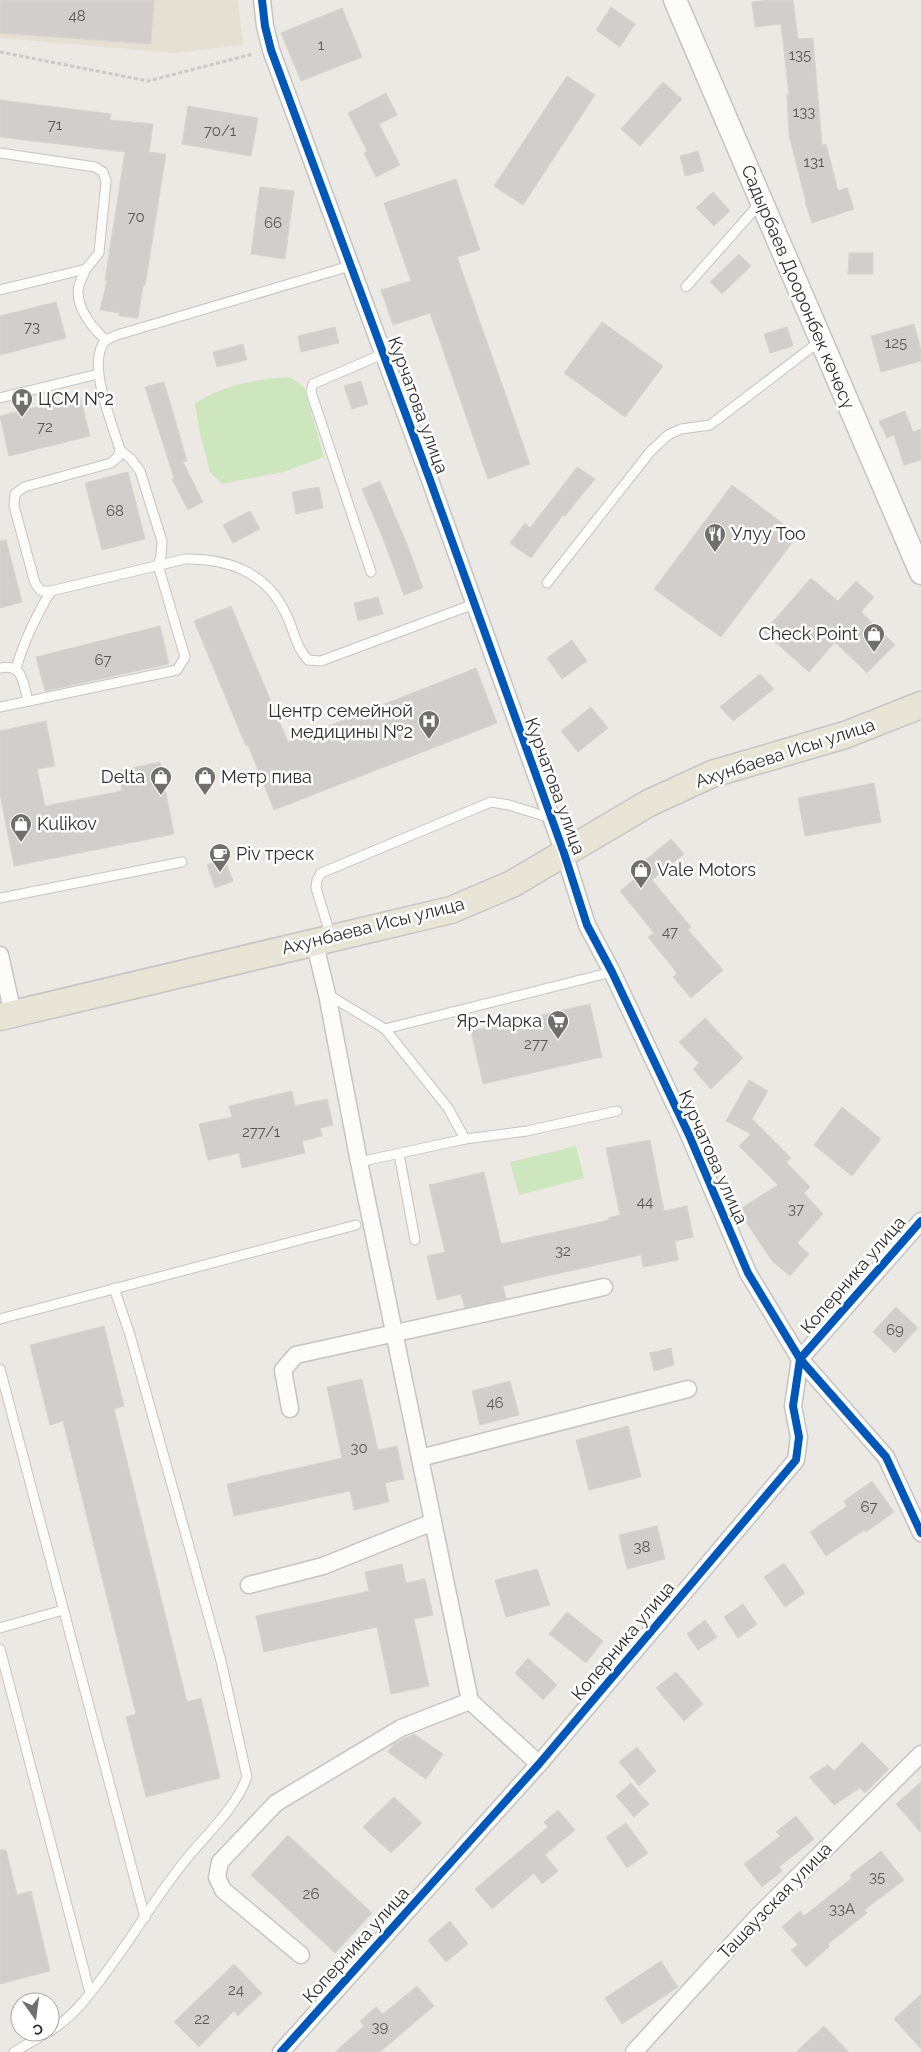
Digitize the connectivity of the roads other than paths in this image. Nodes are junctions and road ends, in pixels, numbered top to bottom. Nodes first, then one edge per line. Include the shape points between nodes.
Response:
1 (262, 0) edge
2 (675, 0) edge
3 (0, 153) edge
4 (761, 201) junction
5 (350, 266) junction
6 (86, 269) junction
7 (686, 287) dead end
8 (0, 290) edge
9 (106, 340) junction
10 (820, 341) junction
11 (383, 354) junction
12 (98, 374) junction
13 (0, 398) edge
14 (120, 450) junction
15 (158, 565) junction
16 (371, 572) dead end
17 (921, 572) edge
18 (546, 583) dead end
19 (51, 591) junction
20 (474, 604) junction
21 (0, 668) edge
22 (16, 669) junction
23 (28, 701) junction
24 (921, 705) edge
25 (0, 707) edge
26 (551, 818) junction
27 (564, 853) junction
28 (182, 862) dead end
29 (0, 898) edge
30 (322, 939) junction
31 (0, 955) edge
32 (612, 972) junction
33 (327, 994) junction
34 (7, 1016) edge
35 (385, 1029) junction
36 (617, 1111) dead end
37 (465, 1139) junction
38 (399, 1154) junction
39 (359, 1162) junction
40 (921, 1221) edge
41 (356, 1225) dead end
42 (415, 1240) dead end
43 (604, 1287) dead end
44 (114, 1288) junction
45 (0, 1319) edge
46 (394, 1334) junction
47 (800, 1359) junction
48 (0, 1369) edge
49 (688, 1389) dead end
50 (290, 1410) dead end
51 (420, 1458) junction
52 (433, 1522) junction
53 (921, 1532) edge
54 (249, 1585) dead end
55 (63, 1610) junction
56 (0, 1628) edge
57 (0, 1649) edge
58 (470, 1701) junction
59 (921, 1754) edge
60 (539, 1764) junction
61 (145, 1918) junction
62 (300, 1955) dead end
63 (90, 1993) junction
64 (60, 2024) edge
65 (31, 2042) edge
66 (14, 2052) edge
67 (281, 2052) edge
68 (634, 2052) edge

1 - 5 street, Курчатова улица via 270,50
2 - 4 main road, Садырбаев Дооронбек көчөсү
3 - 6 lane via 95,167 103,172 106,181 99,253
4 - 7 lane
4 - 10 main road, Садырбаев Дооронбек көчөсү
5 - 9 lane
5 - 11 street, Курчатова улица
6 - 8 lane
6 - 9 lane via 78,291 79,300 83,312
9 - 12 lane via 98,357
10 - 17 main road, Садырбаев Дооронбек көчөсү
10 - 18 lane via 710,425 681,429 668,435 650,452
11 - 16 lane via 313,384 311,392
11 - 20 street, Курчатова улица
12 - 13 lane
12 - 14 lane
14 - 15 lane via 140,471 162,541
14 - 19 lane via 111,463 24,487 15,494 14,506 35,582 41,591
15 - 19 lane
15 - 20 lane via 185,558 207,558 243,569 268,585 285,611 300,651 308,660 321,661
15 - 23 lane via 185,657 177,670
19 - 22 lane via 34,620
20 - 26 street, Курчатова улица
21 - 22 lane
22 - 23 lane via 21,675
23 - 25 lane
24 - 27 main road, Ахунбаева Исы улица via 845,735 712,774 649,803
26 - 27 street, Курчатова улица
26 - 30 lane via 509,804 491,802 321,873 316,888
27 - 30 main road, Ахунбаева Исы улица via 512,884 451,910
27 - 32 street, Курчатова улица via 587,925
28 - 29 lane
30 - 33 street
30 - 34 main road, Ахунбаева Исы улица
31 - 34 street
32 - 35 lane
32 - 47 street, Курчатова улица via 689,1135 748,1273
33 - 35 lane
33 - 39 street
35 - 37 lane via 448,1108
36 - 37 lane via 527,1131
37 - 38 lane
38 - 39 lane
38 - 42 lane
39 - 46 street
40 - 47 street, Коперника улица
41 - 44 lane
43 - 46 street
44 - 45 lane
44 - 61 lane via 220,1661 247,1777 241,1794 178,1870
46 - 50 street via 296,1355 283,1370
46 - 51 street
47 - 53 street, Курчатова улица via 886,1457
47 - 60 street, Коперника улица via 793,1406 799,1437 796,1460
48 - 55 lane
49 - 51 street
51 - 52 street
52 - 54 street via 323,1566
52 - 58 street
55 - 56 lane
55 - 61 lane
57 - 63 lane
58 - 60 street
58 - 62 street via 401,1728 276,1802 220,1862 217,1878 224,1890
59 - 68 street, Ташаузская улица via 758,1916
60 - 67 street, Коперника улица
61 - 63 lane
63 - 64 lane
65 - 66 lane

